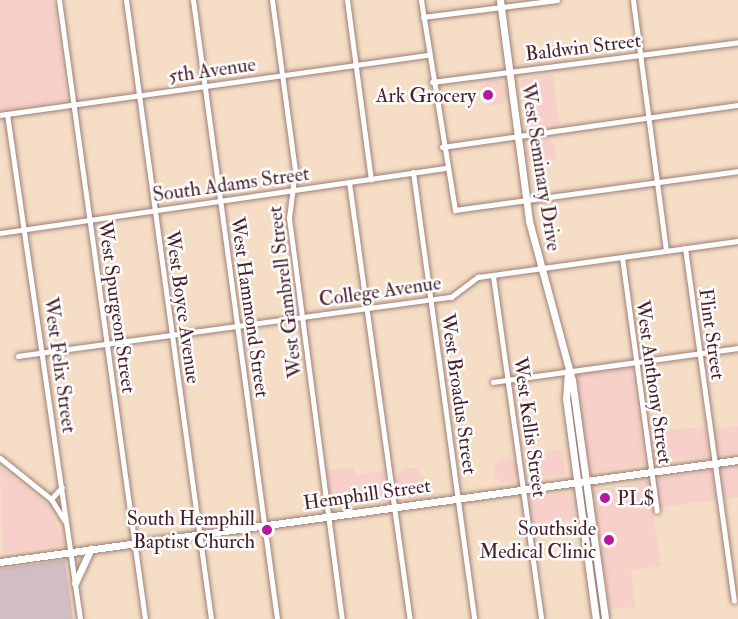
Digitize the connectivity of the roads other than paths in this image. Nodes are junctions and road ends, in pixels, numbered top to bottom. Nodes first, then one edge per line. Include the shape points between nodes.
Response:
1 (59, 0) edge
2 (126, 0) edge
3 (193, 0) edge
4 (272, 0) edge
5 (347, 0) edge
6 (421, 0) edge
7 (558, 0) edge
8 (633, 0) edge
9 (500, 4) edge
10 (423, 17) junction
11 (738, 42) edge
12 (429, 55) junction
13 (640, 55) junction
14 (356, 65) junction
15 (509, 72) junction
16 (282, 76) junction
17 (432, 82) junction
18 (204, 87) junction
19 (139, 96) junction
20 (73, 105) junction
21 (738, 105) edge
22 (7, 114) junction
23 (0, 115) edge
24 (648, 117) junction
25 (518, 137) junction
26 (442, 147) junction
27 (444, 168) junction
28 (738, 171) edge
29 (413, 172) junction
30 (371, 179) junction
31 (349, 182) junction
32 (657, 183) junction
33 (292, 190) junction
34 (220, 201) junction
35 (526, 202) junction
36 (155, 210) junction
37 (89, 220) junction
38 (24, 229) junction
39 (0, 232) edge
40 (738, 242) edge
41 (685, 248) junction
42 (666, 251) junction
43 (622, 257) junction
44 (542, 268) junction
45 (493, 276) junction
46 (431, 300) junction
47 (366, 308) junction
48 (302, 317) junction
49 (237, 326) junction
50 (172, 335) junction
51 (107, 343) junction
52 (738, 348) edge
53 (45, 352) junction
54 (700, 353) junction
55 (18, 356) dead end
56 (636, 362) junction
57 (568, 371) junction
58 (508, 380) junction
59 (493, 382) dead end
60 (0, 458) edge
61 (738, 460) edge
62 (715, 464) junction
63 (651, 472) junction
64 (585, 480) junction
65 (575, 482) junction
66 (62, 487) junction
67 (523, 489) junction
68 (458, 498) junction
69 (51, 499) junction
70 (394, 507) junction
71 (657, 511) dead end
72 (329, 516) junction
73 (65, 521) junction
74 (264, 524) junction
75 (199, 533) junction
76 (134, 542) junction
77 (91, 548) junction
78 (71, 551) junction
79 (2, 562) edge
80 (588, 573) junction
81 (599, 575) junction
82 (75, 583) junction
83 (734, 601) dead end
84 (80, 619) edge
85 (145, 619) edge
86 (211, 619) edge
87 (277, 619) edge
88 (342, 619) edge
89 (410, 619) edge
90 (474, 619) edge
91 (541, 619) edge
92 (596, 619) edge
93 (605, 619) edge

1 - 20 street, West Spurgeon Street
2 - 19 street, West Boyce Avenue
3 - 18 street, West Hammond Street
4 - 16 street, West Gambrell Street
5 - 14 street
6 - 10 street
7 - 9 street
8 - 13 street
9 - 10 street
9 - 15 main road, West Seminary Drive
10 - 12 street
11 - 13 street, Baldwin Street
12 - 14 street, 5th Avenue
12 - 17 street
13 - 15 street, Baldwin Street
13 - 24 street
14 - 16 street, 5th Avenue
14 - 30 street
15 - 17 street, Baldwin Street
15 - 25 main road, West Seminary Drive
16 - 18 street, 5th Avenue
16 - 33 street, West Gambrell Street via 295,171
17 - 26 street
18 - 19 street, 5th Avenue
18 - 34 street, West Hammond Street
19 - 20 street, 5th Avenue
19 - 36 street, West Boyce Avenue
20 - 22 street, 5th Avenue
20 - 37 street, West Spurgeon Street
21 - 24 street
22 - 23 street, 5th Avenue
22 - 38 street, West Felix Street
24 - 25 street
24 - 32 street
25 - 26 street
25 - 35 main road, West Seminary Drive
26 - 27 street
27 - 29 street, South Adams Street
27 - 35 street via 453,208
28 - 32 street
29 - 30 street, South Adams Street
29 - 46 street, West Broadus Street
30 - 31 street, South Adams Street
31 - 33 street, South Adams Street
31 - 47 street
32 - 35 street
32 - 42 street
33 - 34 street, South Adams Street
33 - 48 street, West Gambrell Street via 287,204
34 - 36 street, South Adams Street
34 - 49 street, West Hammond Street
35 - 44 main road, West Seminary Drive
36 - 37 street, South Adams Street
36 - 50 street, West Boyce Avenue
37 - 38 street, South Adams Street
37 - 51 street, West Spurgeon Street
38 - 39 street, South Adams Street
38 - 53 street, West Felix Street
40 - 41 street, College Avenue
41 - 42 street, College Avenue
41 - 54 street, Flint Street
42 - 43 street, College Avenue
43 - 44 street, College Avenue
43 - 56 street, West Anthony Street
44 - 45 street, College Avenue
44 - 57 main road, West Seminary Drive
45 - 46 street, College Avenue via 472,279 459,294
45 - 58 street, West Kellis Street
46 - 47 street, College Avenue
46 - 68 street, West Broadus Street
47 - 48 street, College Avenue
47 - 70 street
48 - 49 street, College Avenue
48 - 72 street, West Gambrell Street
49 - 50 street, College Avenue
49 - 74 street, West Hammond Street
50 - 51 street, College Avenue
50 - 75 street, West Boyce Avenue
51 - 53 street, College Avenue
51 - 76 street, West Spurgeon Street
52 - 54 street
53 - 55 street, College Avenue
53 - 66 street, West Felix Street
54 - 56 street
54 - 62 street, Flint Street
56 - 57 street
56 - 63 street, West Anthony Street
57 - 58 street
57 - 64 main road, West Seminary Drive
57 - 65 main road, West Seminary Drive
58 - 59 street
58 - 67 street, West Kellis Street
60 - 69 street
61 - 62 main road, Hemphill Street
62 - 63 main road, Hemphill Street
62 - 83 street, Flint Street
63 - 64 main road, Hemphill Street
63 - 71 street, West Anthony Street
64 - 65 main road, Hemphill Street
64 - 81 main road, West Seminary Drive
65 - 67 main road, Hemphill Street
65 - 80 main road, West Seminary Drive
66 - 69 street
66 - 73 street, West Felix Street
67 - 68 main road, Hemphill Street
67 - 91 street, West Kellis Street
68 - 70 main road, Hemphill Street
68 - 90 street, West Broadus Street
69 - 73 street
70 - 72 main road, Hemphill Street
70 - 89 street
72 - 74 main road, Hemphill Street
72 - 88 street, West Gambrell Street
73 - 78 street, West Felix Street
74 - 75 main road, Hemphill Street
74 - 87 street, West Hammond Street
75 - 76 main road, Hemphill Street
75 - 86 street, West Boyce Avenue
76 - 77 main road, Hemphill Street
76 - 85 street, West Spurgeon Street
77 - 78 main road, Hemphill Street
77 - 82 main road
78 - 79 main road, Hemphill Street
78 - 82 street, West Felix Street
80 - 81 main road
80 - 92 main road, West Seminary Drive
81 - 93 main road, West Seminary Drive
82 - 84 street, West Felix Street

